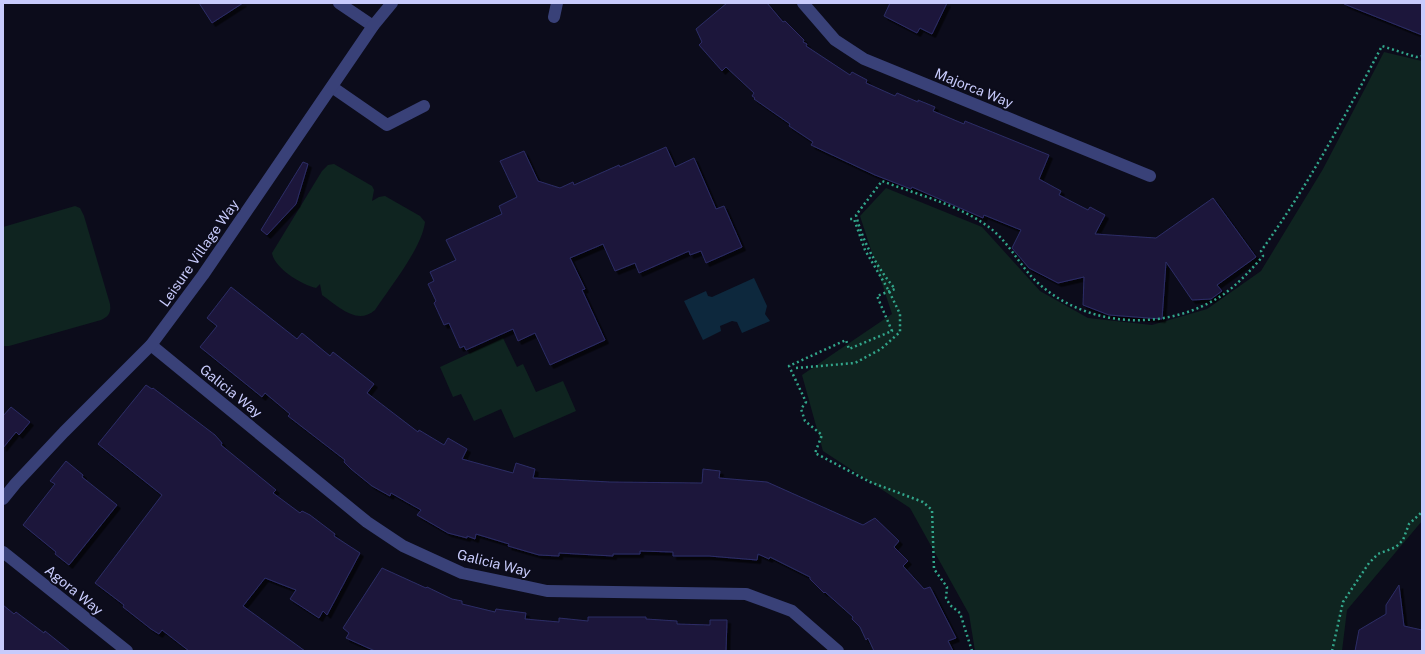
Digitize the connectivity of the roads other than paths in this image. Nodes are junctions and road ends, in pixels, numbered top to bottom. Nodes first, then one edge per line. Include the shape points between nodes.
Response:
1 (339, 3) edge
2 (392, 3) edge
3 (558, 3) edge
4 (803, 3) edge
5 (554, 17) dead end
6 (373, 26) junction
7 (332, 86) junction
8 (424, 106) dead end
9 (1150, 176) dead end
10 (151, 345) junction
11 (3, 499) edge
12 (3, 552) edge
13 (127, 651) edge
14 (838, 651) edge

1 - 6 street
2 - 6 street, Leisure Village Way
3 - 5 street
4 - 9 street, Majorca Way via 836,40 864,59
6 - 7 street, Leisure Village Way
7 - 8 street via 387,125
7 - 10 street, Leisure Village Way via 203,275
10 - 11 street, Leisure Village Way via 64,432
10 - 14 street, Galicia Way via 366,522 403,546 456,570 548,592 746,594 792,612
12 - 13 street, Agora Way

